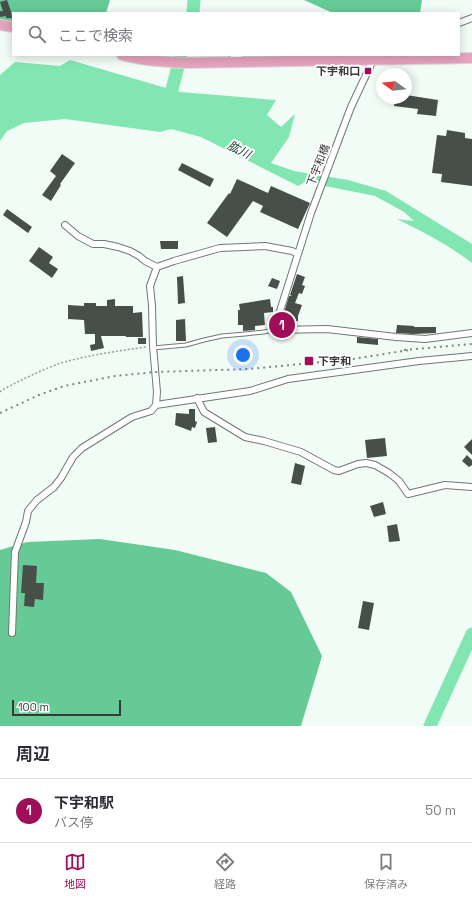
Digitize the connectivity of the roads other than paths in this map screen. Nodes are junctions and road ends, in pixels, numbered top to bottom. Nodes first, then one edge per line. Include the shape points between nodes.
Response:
1 (472, 18) edge
2 (460, 23) edge
3 (0, 25) edge
4 (12, 27) edge
5 (127, 56) edge
6 (237, 56) edge
7 (375, 58) edge
8 (472, 58) edge
9 (228, 62) junction
10 (65, 225) dead end
11 (298, 254) junction
12 (157, 267) junction
13 (274, 330) junction
14 (472, 333) edge
15 (153, 347) junction
16 (472, 356) edge
17 (197, 398) junction
18 (156, 405) junction
19 (472, 487) edge
20 (12, 633) dead end

1 - 2 street
3 - 4 main road
5 - 9 main road via 159,62
6 - 9 street
7 - 8 main road
7 - 9 main road
7 - 11 street, 下宇和橋 via 344,124
10 - 12 street via 93,244 104,244 130,251
11 - 12 street via 265,246 220,248
11 - 13 street, 下宇和橋
12 - 15 street via 150,286
13 - 14 street via 327,329 425,339
13 - 15 lane via 222,336 186,345
15 - 18 street
16 - 17 street via 419,360 288,379 250,391
17 - 18 street
17 - 19 street via 204,412 245,437 301,452 334,470 339,471 366,462 375,465 398,480 408,494 445,485
18 - 20 street via 151,411 132,417 82,448 73,457 54,487 28,511 15,552

